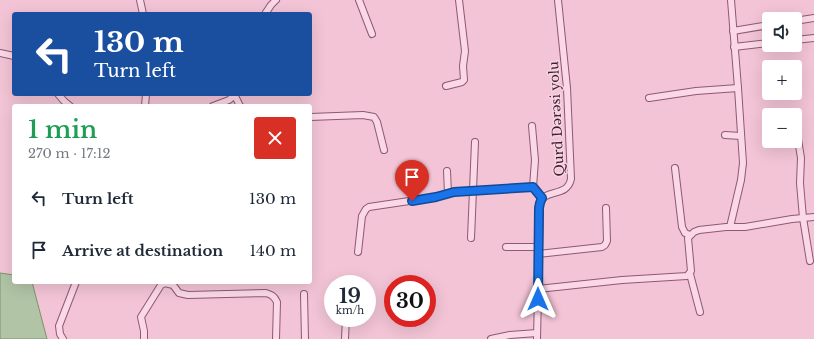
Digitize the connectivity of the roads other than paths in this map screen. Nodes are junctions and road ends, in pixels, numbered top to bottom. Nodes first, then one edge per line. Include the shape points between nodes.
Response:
1 (140, 0) edge
2 (276, 0) edge
3 (359, 0) edge
4 (459, 0) edge
5 (558, 0) edge
6 (731, 0) edge
7 (269, 2) edge
8 (143, 12) edge
9 (265, 12) edge
10 (814, 18) edge
11 (802, 20) edge
12 (762, 26) edge
13 (733, 31) junction
14 (372, 34) dead end
15 (814, 38) edge
16 (802, 39) edge
17 (762, 44) edge
18 (734, 47) junction
19 (0, 53) edge
20 (12, 56) edge
21 (446, 86) dead end
22 (738, 88) junction
23 (60, 96) edge
24 (234, 96) edge
25 (649, 98) dead end
26 (68, 104) edge
27 (218, 104) edge
28 (312, 117) edge
29 (532, 126) dead end
30 (725, 135) dead end
31 (741, 136) junction
32 (475, 142) dead end
33 (799, 148) edge
34 (384, 150) dead end
35 (675, 168) dead end
36 (447, 171) dead end
37 (533, 187) junction
38 (474, 191) junction
39 (448, 192) junction
40 (542, 198) junction
41 (606, 208) dead end
42 (814, 216) edge
43 (803, 218) junction
44 (730, 227) junction
45 (690, 235) junction
46 (471, 238) dead end
47 (506, 247) dead end
48 (538, 250) junction
49 (358, 252) dead end
50 (810, 261) dead end
51 (690, 274) junction
52 (75, 284) edge
53 (163, 284) edge
54 (169, 284) edge
55 (538, 289) junction
56 (304, 294) dead end
57 (700, 312) dead end
58 (346, 327) edge
59 (537, 336) edge
60 (64, 339) edge
61 (144, 339) edge
62 (276, 339) edge
63 (305, 339) edge
64 (345, 339) edge
65 (491, 339) edge

1 - 8 street
2 - 7 street
3 - 14 street
4 - 21 street via 465,43 464,80
5 - 40 street, Qurd Dərəsi yolu via 567,88 571,179 564,190
6 - 13 street
7 - 9 street
10 - 11 street
12 - 13 street
13 - 18 street
15 - 16 street
17 - 18 street
18 - 22 street
19 - 20 street
22 - 25 street
22 - 31 street
23 - 26 street
24 - 27 street
28 - 34 street via 374,117
29 - 37 street via 535,160
30 - 31 street
31 - 44 street via 742,180
32 - 38 street
33 - 43 street
35 - 45 street via 682,227 685,233
36 - 39 street
37 - 38 street
37 - 40 street
38 - 39 street
38 - 46 street
39 - 49 street via 436,197 366,209 362,216
40 - 48 street
41 - 48 street via 607,241 602,247
42 - 43 street
43 - 44 street
43 - 50 street
44 - 45 street via 699,230
45 - 51 street
47 - 48 street
48 - 55 street
51 - 55 street
51 - 57 street
52 - 60 street via 59,326
53 - 61 street via 141,317
54 - 62 street via 179,293 188,296 272,294 277,302
55 - 59 street
56 - 63 street
58 - 64 street
59 - 65 street via 510,335

